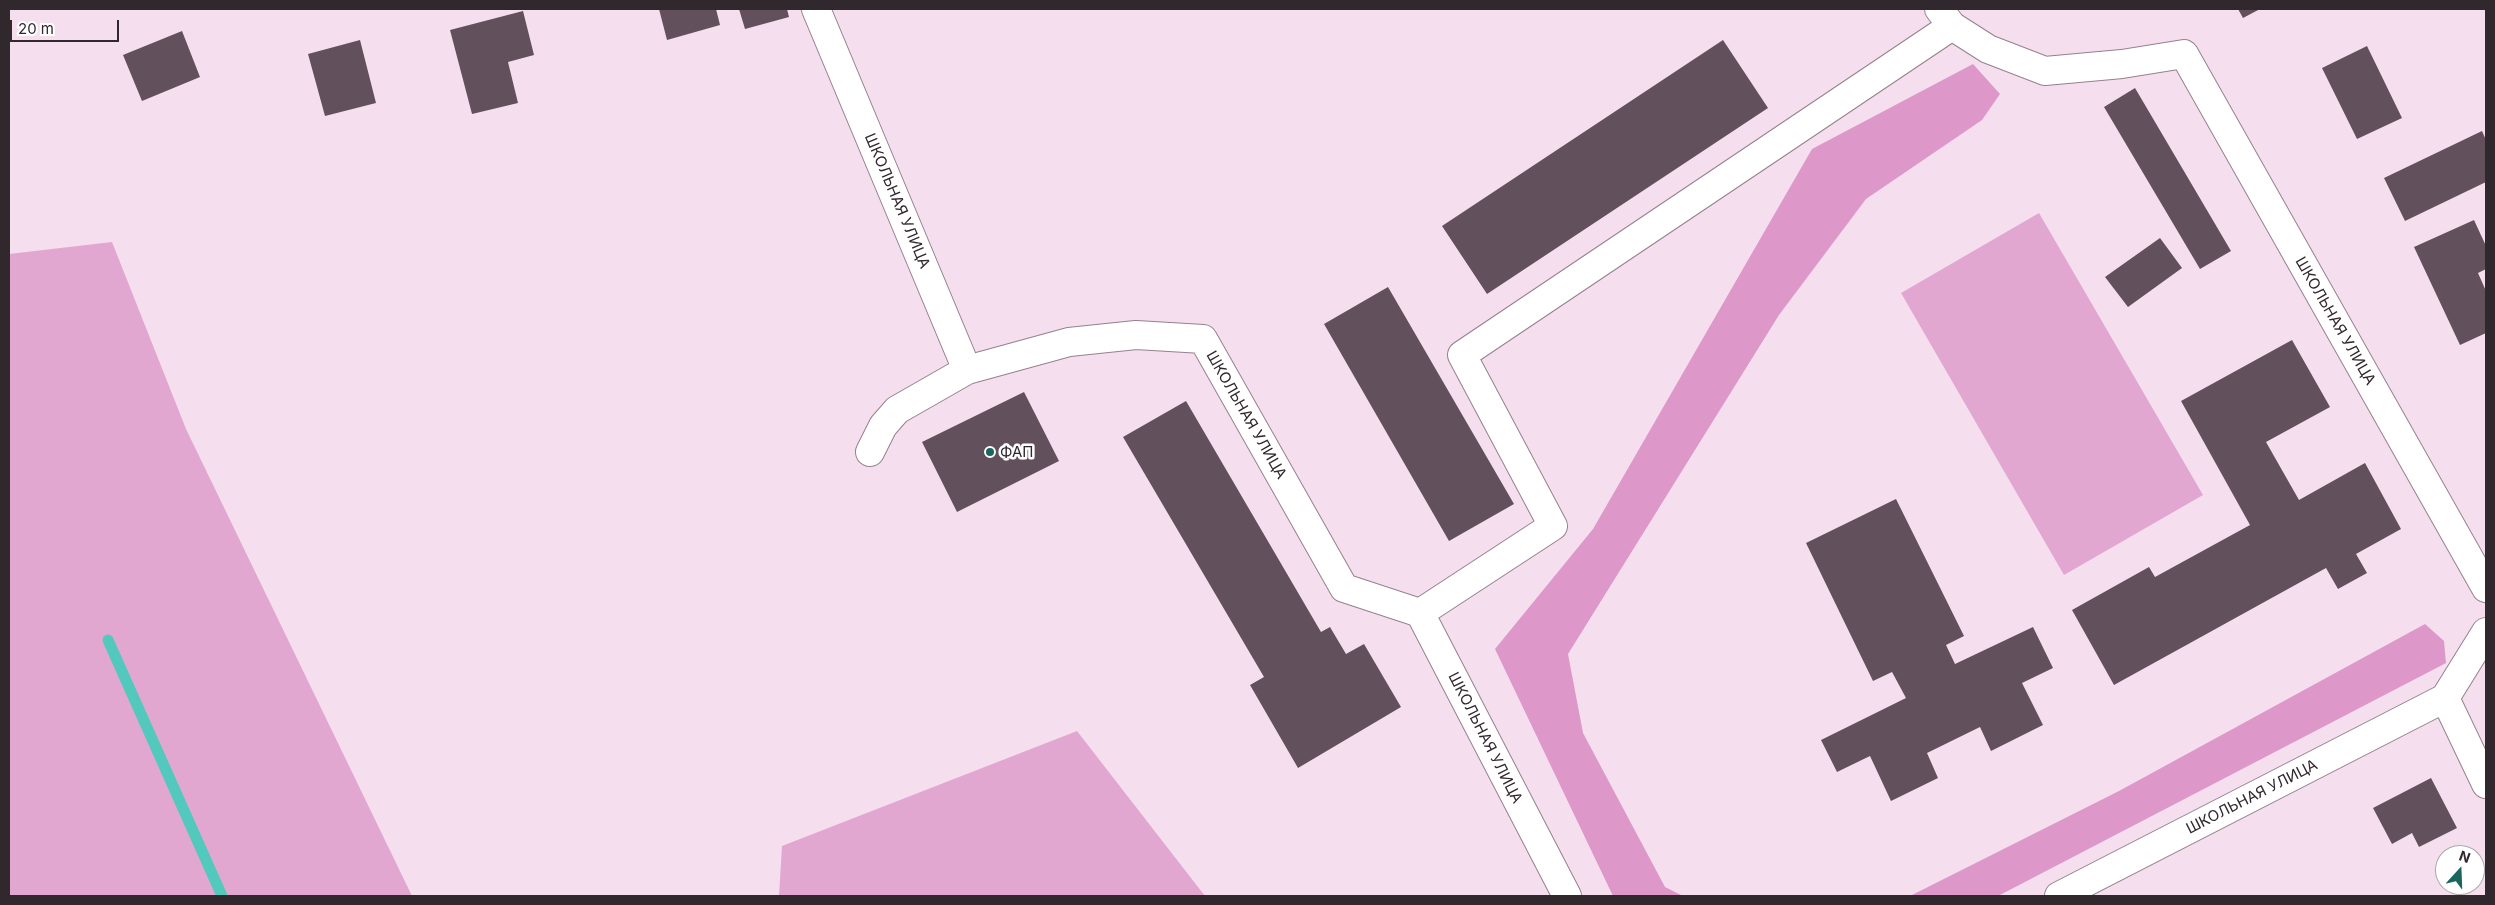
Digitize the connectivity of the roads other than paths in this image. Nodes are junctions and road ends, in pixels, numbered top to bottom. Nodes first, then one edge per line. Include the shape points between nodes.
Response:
1 (816, 9) edge
2 (1946, 18) edge
3 (967, 370) junction
4 (870, 452) dead end
5 (2486, 588) edge
6 (1420, 614) junction
7 (2486, 632) edge
8 (2445, 698) junction
9 (2486, 784) edge
10 (1567, 896) edge
11 (2060, 896) edge

1 - 3 street, ШКОЛЬНАЯ УЛИЦА
2 - 5 street, ШКОЛЬНАЯ УЛИЦА via 1988,49 2045,71 2184,54
2 - 6 street via 1462,355 1553,526
3 - 4 street via 897,410 883,426
3 - 6 street, ШКОЛЬНАЯ УЛИЦА via 1068,342 1136,335 1202,339 1344,588
6 - 10 street, ШКОЛЬНАЯ УЛИЦА
7 - 8 street
8 - 9 street
8 - 11 street, ШКОЛЬНАЯ УЛИЦА

